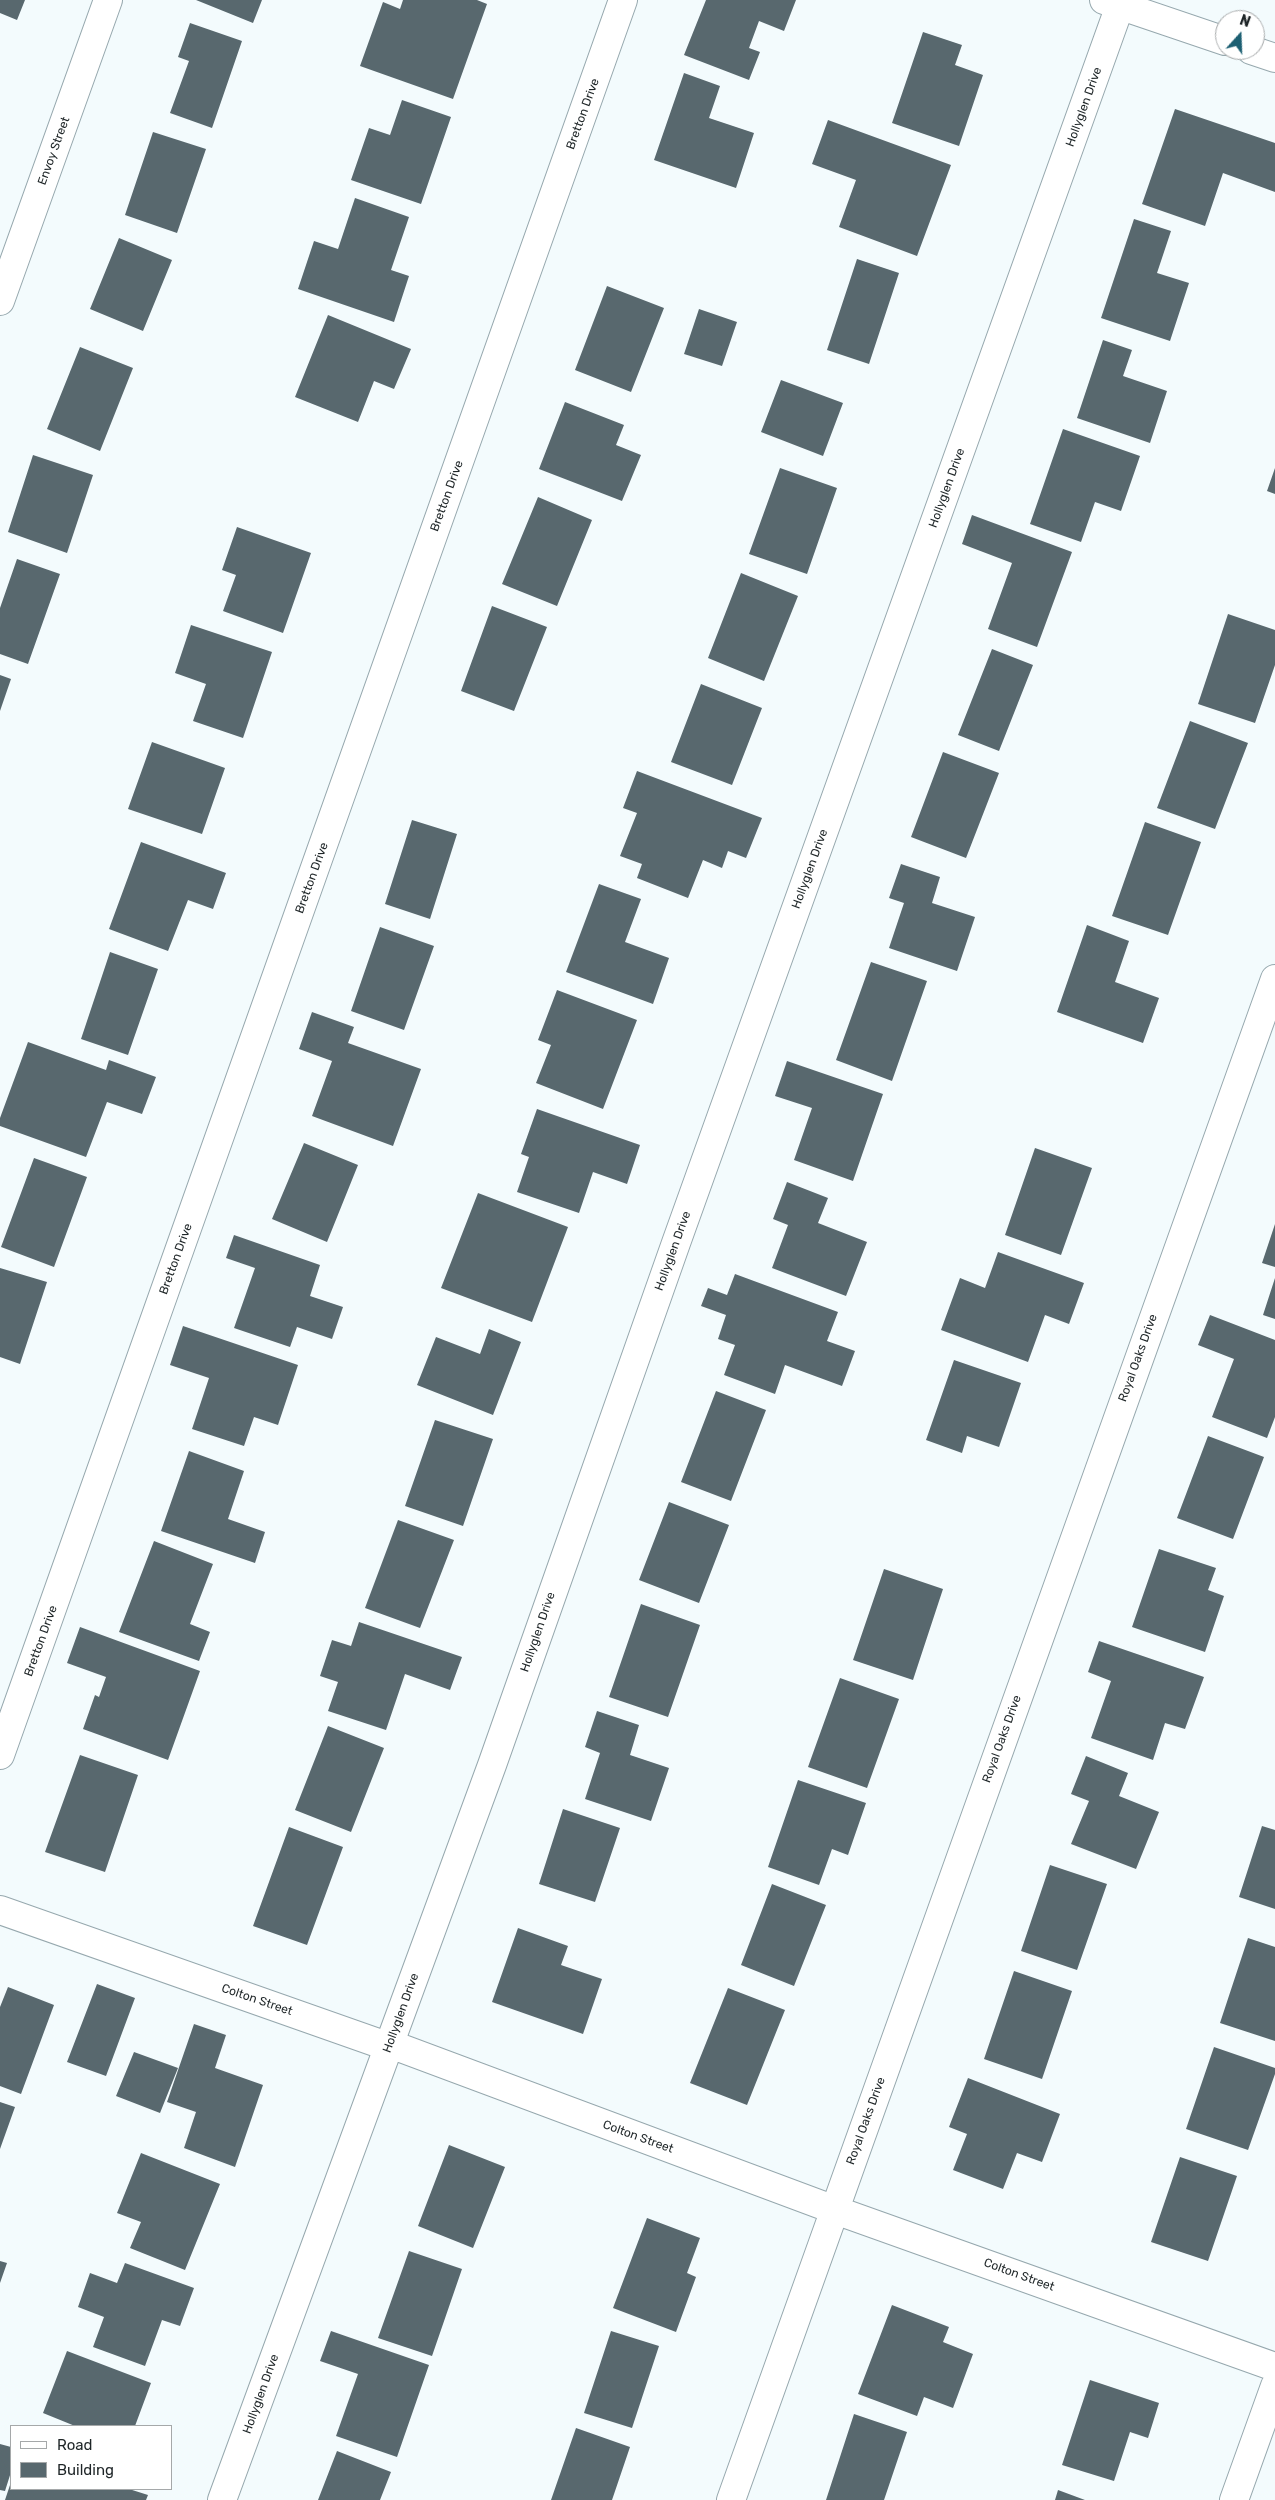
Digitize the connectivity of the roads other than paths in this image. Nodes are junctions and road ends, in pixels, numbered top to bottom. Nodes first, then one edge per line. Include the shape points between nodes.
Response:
1 (108, 0) edge
2 (623, 0) edge
3 (1115, 2) edge
4 (1215, 37) edge
5 (0, 301) edge
6 (1275, 979) edge
7 (0, 1755) edge
8 (0, 1910) edge
9 (390, 2044) junction
10 (834, 2210) junction
11 (1275, 2367) edge
12 (1275, 2386) edge
13 (222, 2500) edge
14 (730, 2500) edge
15 (1234, 2500) edge

1 - 5 street, Envoy Street
2 - 7 street, Bretton Drive
3 - 4 street
3 - 9 street, Hollyglen Drive
6 - 10 street, Royal Oaks Drive
8 - 9 street, Colton Street via 378,2043
9 - 10 street, Colton Street
9 - 13 street, Hollyglen Drive
10 - 11 street, Colton Street
10 - 14 street, Royal Oaks Drive
12 - 15 street

